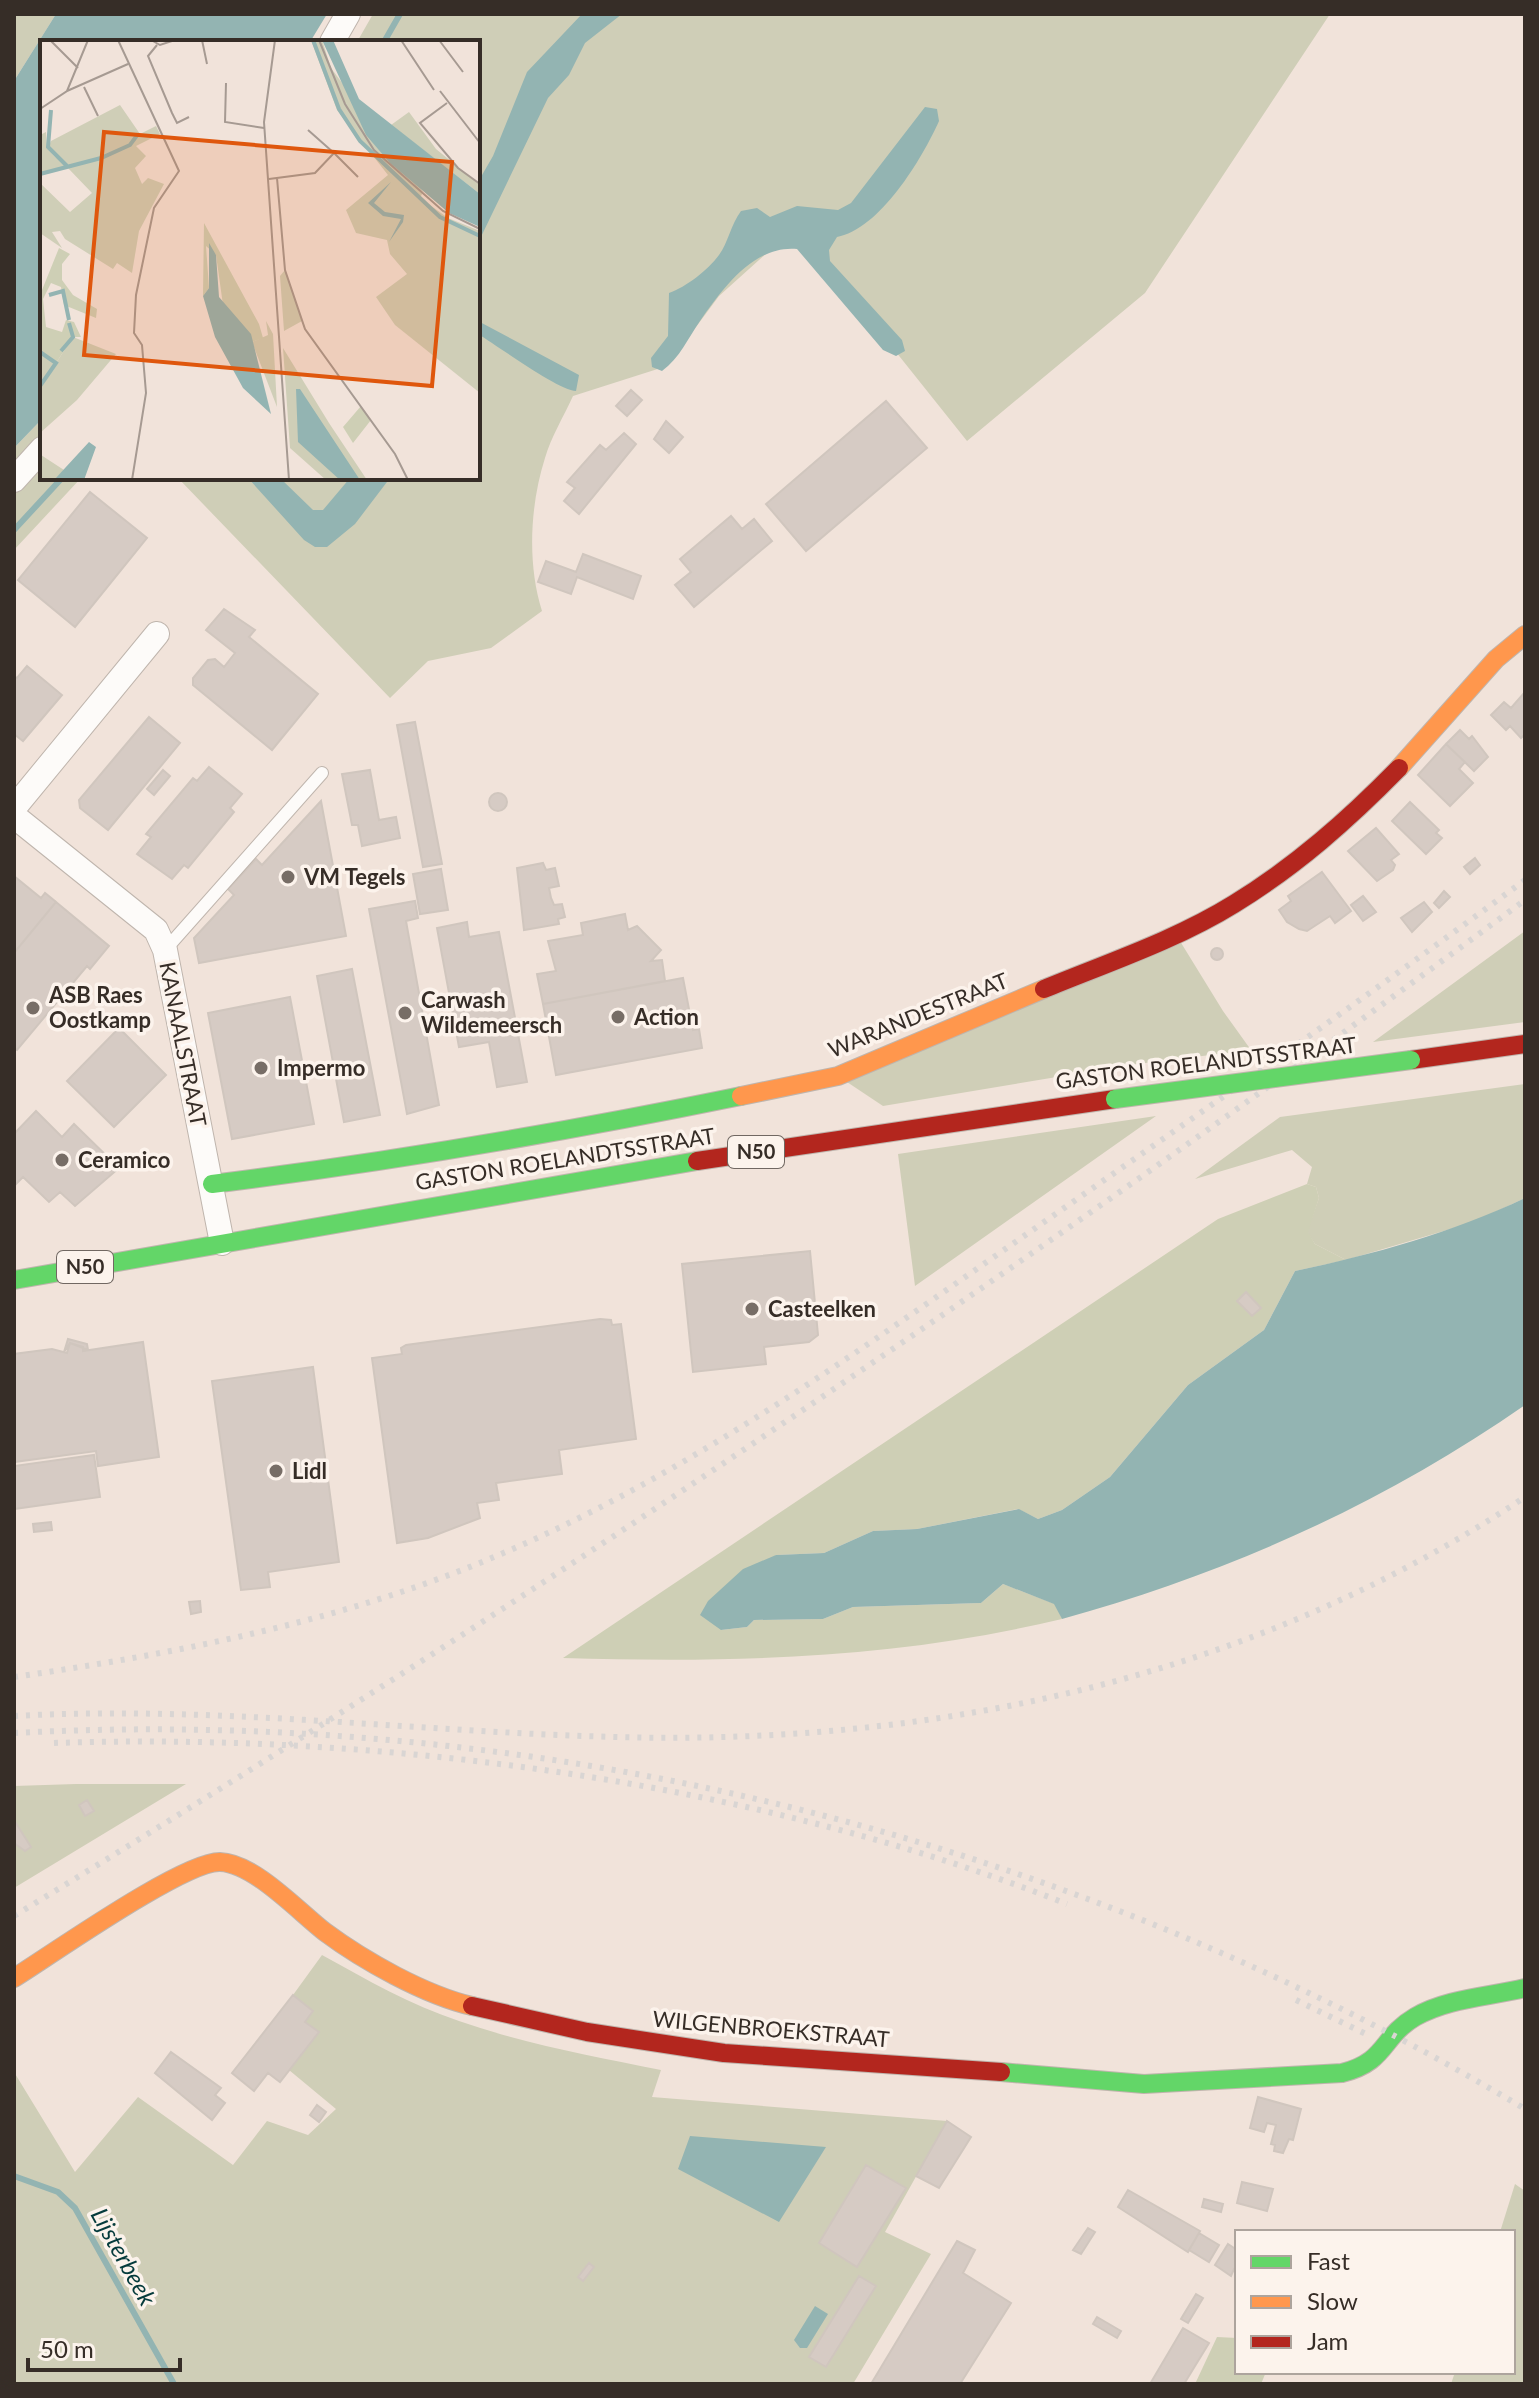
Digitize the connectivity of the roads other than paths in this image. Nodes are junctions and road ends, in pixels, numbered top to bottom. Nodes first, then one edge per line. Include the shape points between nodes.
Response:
1 (348, 14) edge
2 (333, 40) edge
3 (40, 451) edge
4 (14, 480) edge
5 (157, 634) dead end
6 (1525, 635) edge
7 (322, 773) dead end
8 (14, 808) edge
9 (14, 816) edge
10 (165, 950) junction
11 (1525, 1044) edge
12 (212, 1184) junction
13 (222, 1243) junction
14 (14, 1280) edge
15 (14, 1978) edge
16 (1525, 1988) edge

1 - 2 street
3 - 4 street
5 - 8 street
6 - 12 street, WARANDESTRAAT via 1496,659 1342,826 1231,906 853,1070 542,1137
7 - 10 lane
9 - 10 street, KANAALSTRAAT via 156,930
10 - 12 street, KANAALSTRAAT
11 - 13 street, GASTON ROELANDTSSTRAAT / N50, bridge via 693,1162
12 - 13 street, KANAALSTRAAT
13 - 14 street, GASTON ROELANDTSSTRAAT / N50
15 - 16 street, WILGENBROEKSTRAAT via 185,1871 220,1862 249,1871 328,1934 393,1974 452,2001 587,2032 724,2053 1144,2084 1342,2073 1374,2064 1412,2018

